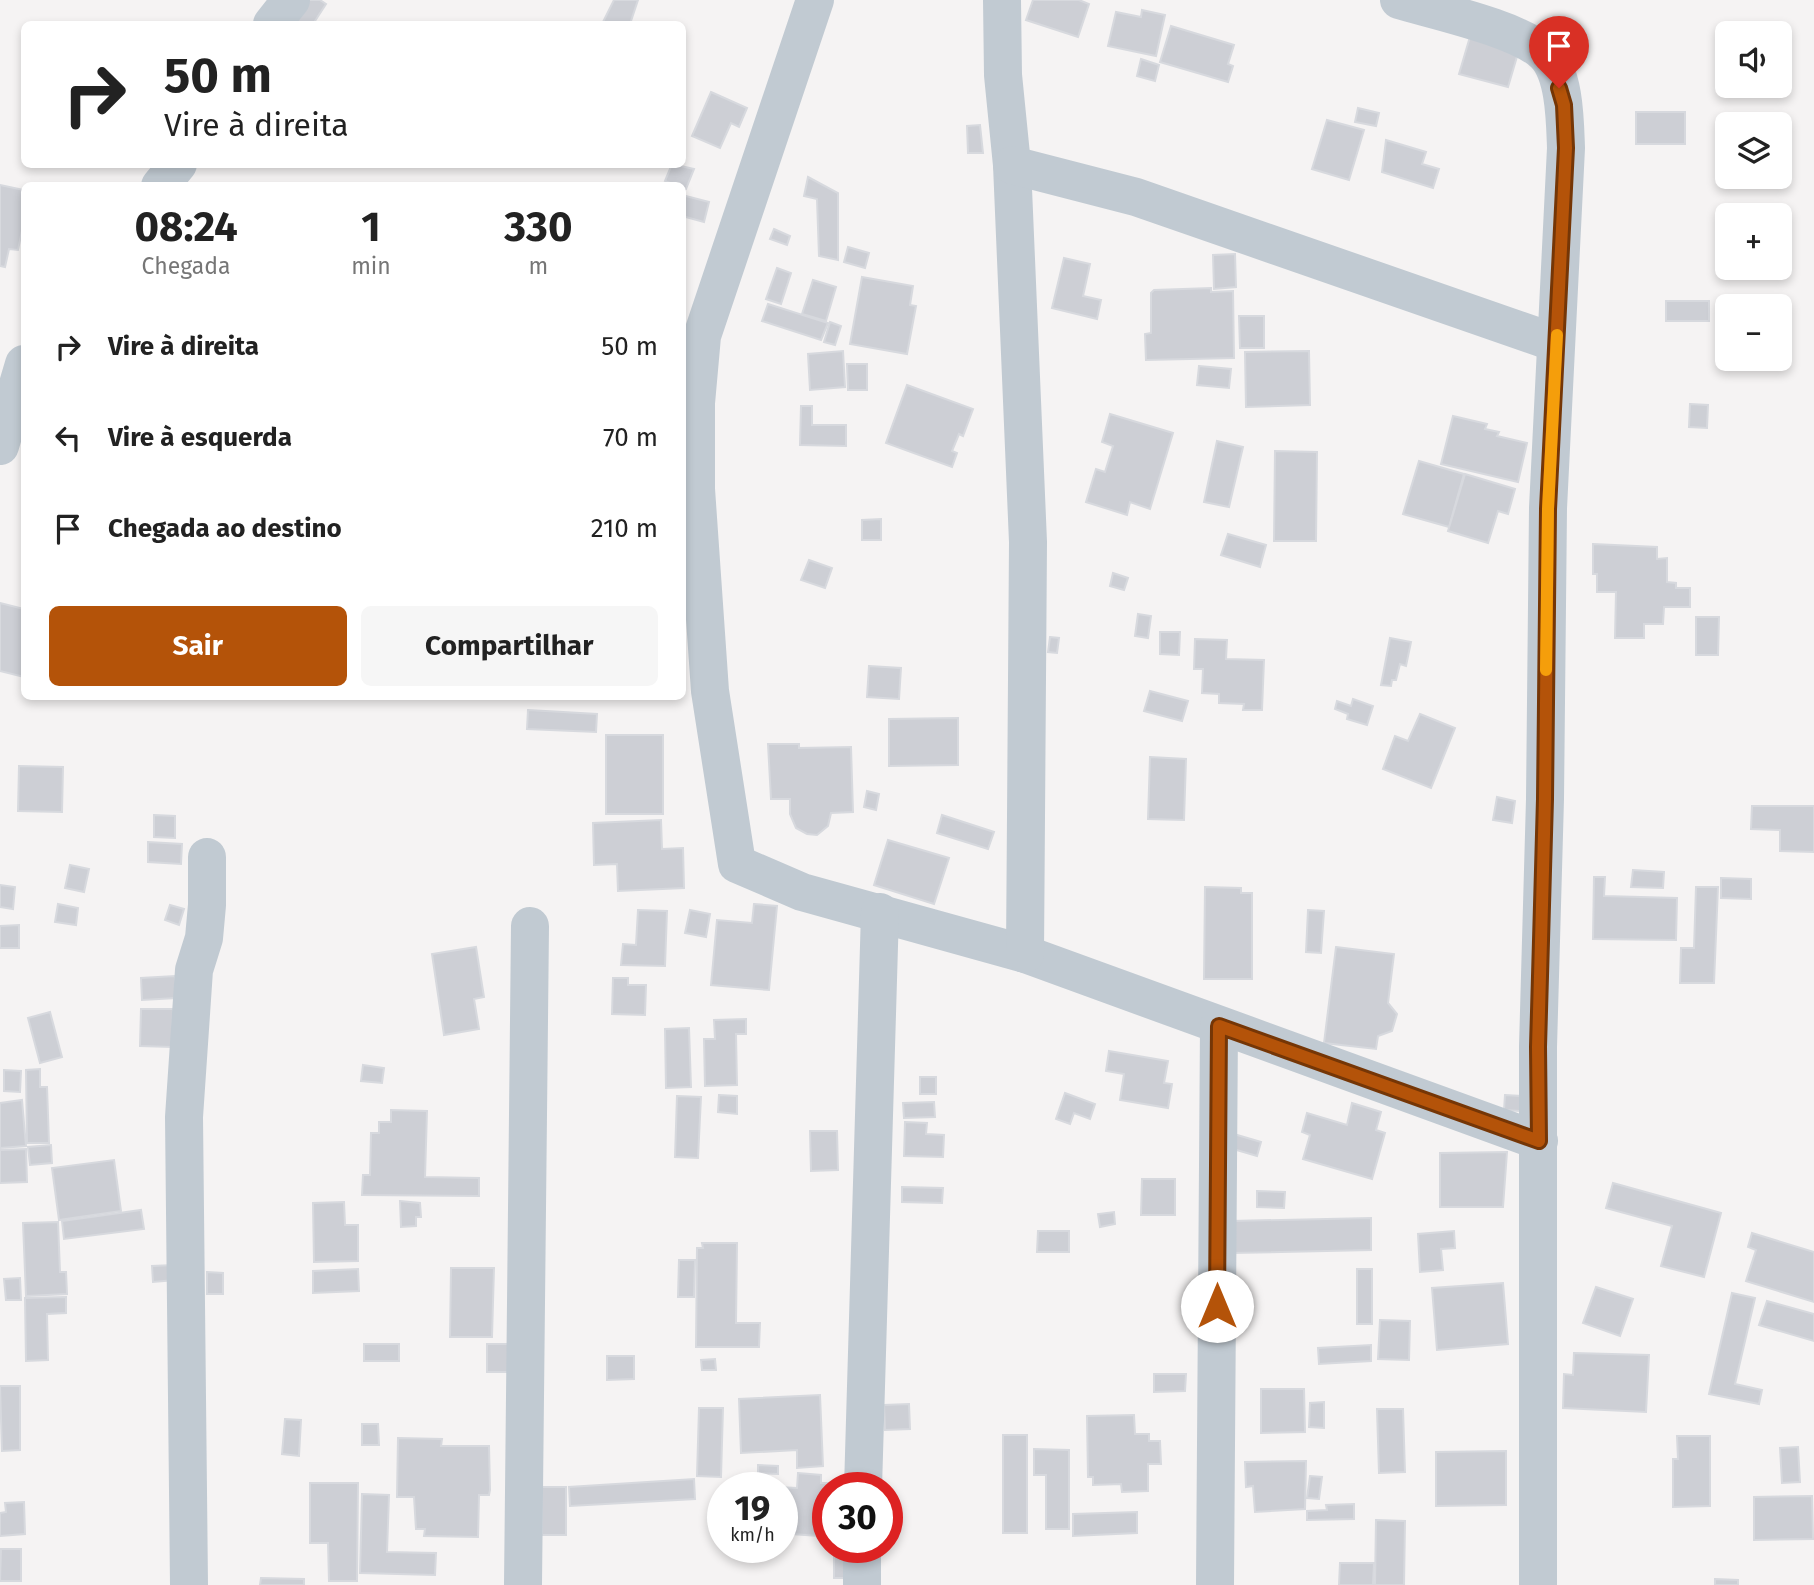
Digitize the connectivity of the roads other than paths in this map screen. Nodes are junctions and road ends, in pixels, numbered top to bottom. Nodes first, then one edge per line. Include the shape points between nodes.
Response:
1 (291, 0) edge
2 (815, 0) edge
3 (1002, 0) edge
4 (1399, 0) edge
5 (274, 21) edge
6 (1012, 165) junction
7 (175, 168) edge
8 (163, 182) edge
9 (1556, 344) junction
10 (21, 375) edge
11 (0, 446) edge
12 (207, 857) dead end
13 (880, 912) junction
14 (530, 926) dead end
15 (1026, 954) junction
16 (1219, 1026) junction
17 (1539, 1141) junction
18 (863, 1472) edge
19 (862, 1563) edge
20 (189, 1585) edge
21 (523, 1585) edge
22 (862, 1585) edge
23 (1214, 1585) edge
24 (1538, 1585) edge

1 - 5 street
2 - 13 street via 702,336 696,489 710,691 737,864 802,892
3 - 6 street via 1003,75
4 - 9 street via 1504,30 1545,54 1554,70 1564,105 1566,148
6 - 9 street via 1136,197
6 - 15 street via 1028,542
7 - 8 street
9 - 17 street via 1548,509
10 - 11 street
12 - 20 street via 207,905 204,938 194,970 184,1117
13 - 15 street
13 - 18 street
14 - 21 street
15 - 16 street
16 - 17 street
16 - 23 street
17 - 24 street
19 - 22 street

